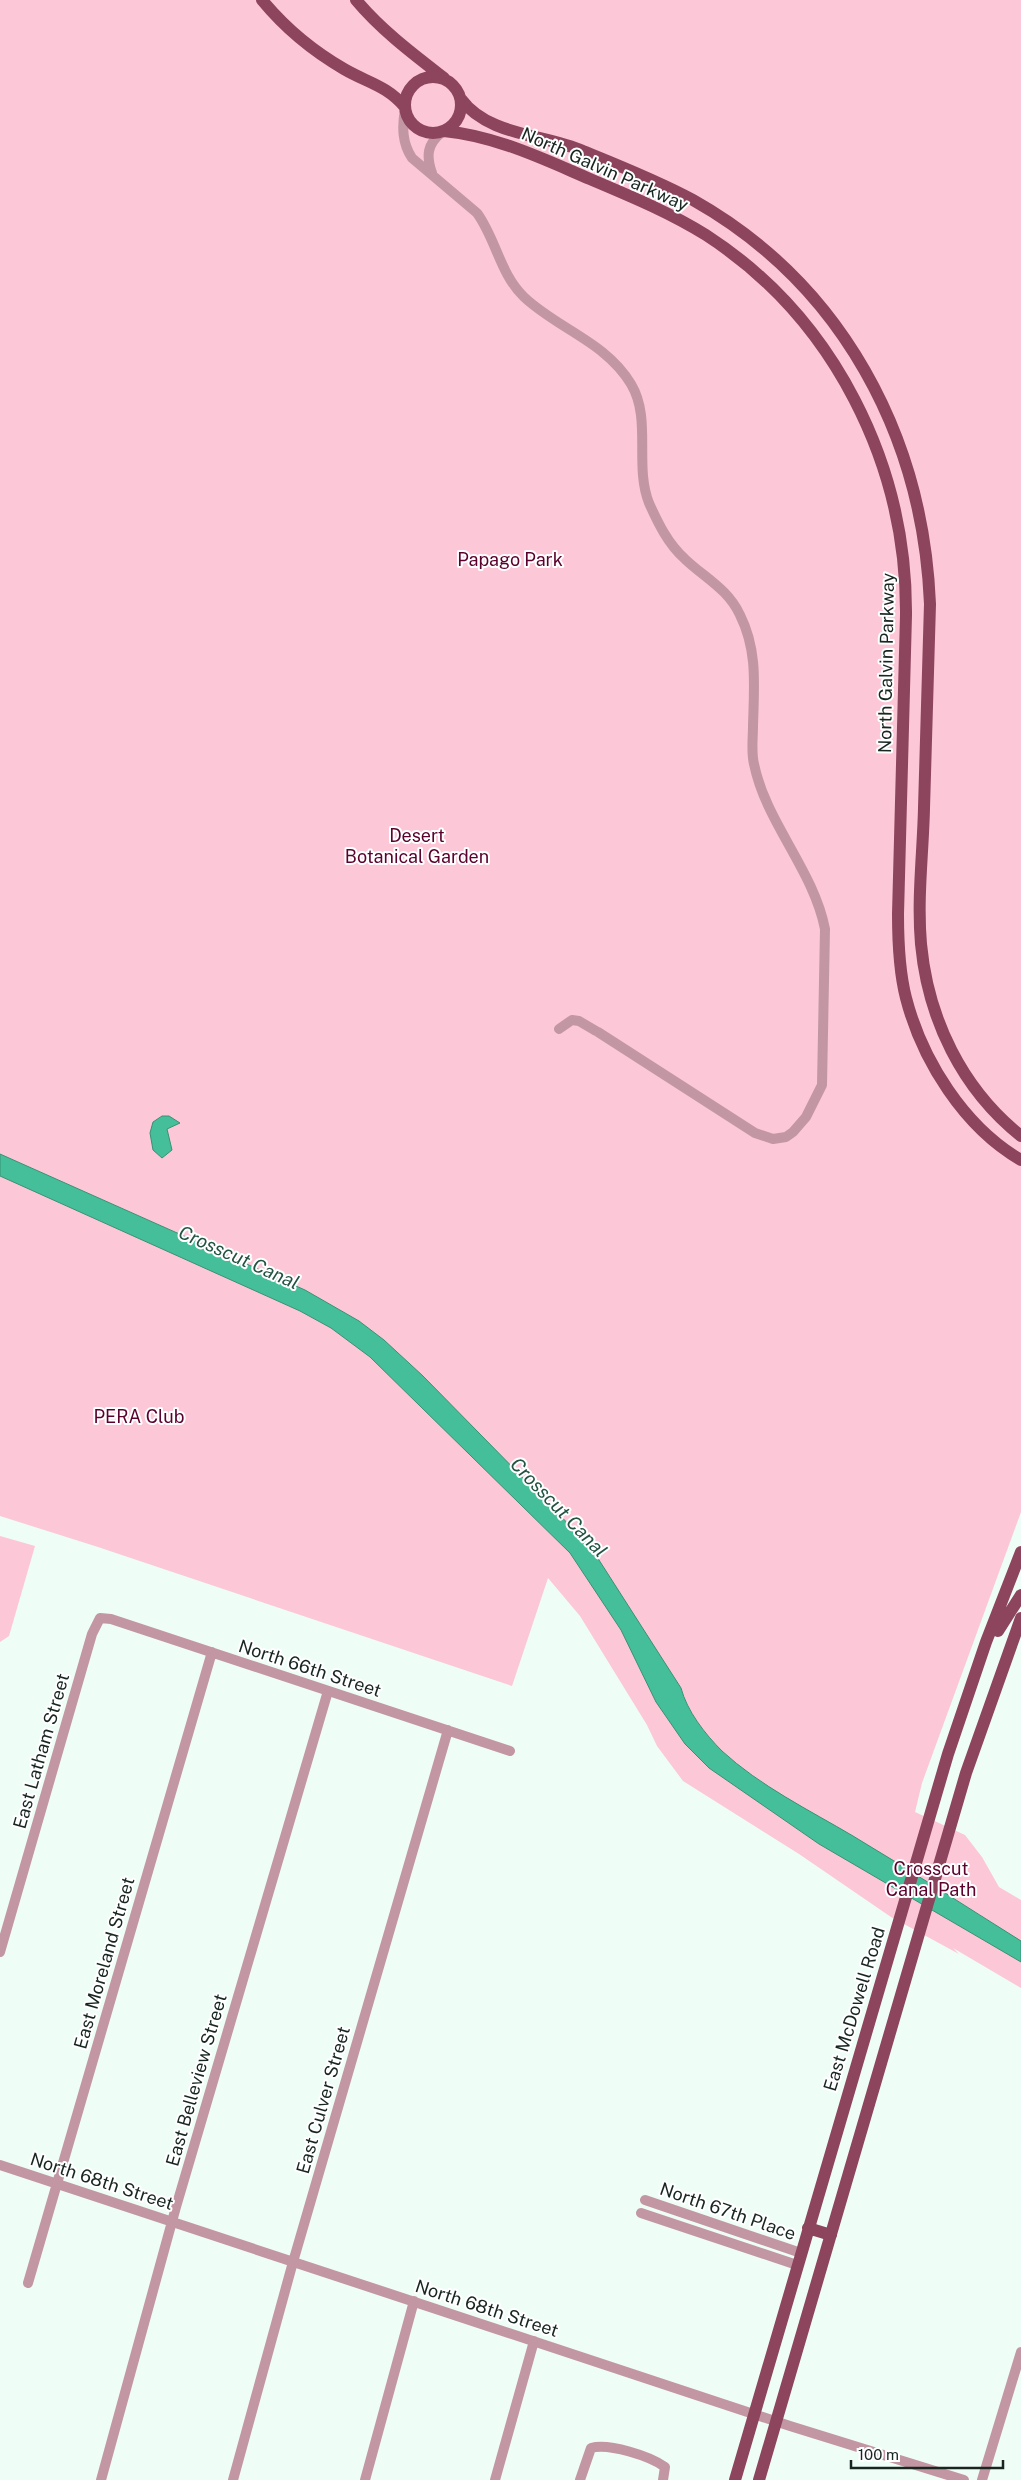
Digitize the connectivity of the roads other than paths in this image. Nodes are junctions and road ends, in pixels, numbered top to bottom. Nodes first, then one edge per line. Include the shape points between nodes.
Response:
1 (262, 0) edge
2 (356, 0) edge
3 (448, 82) junction
4 (461, 99) junction
5 (405, 108) junction
6 (443, 132) junction
7 (432, 173) junction
8 (560, 1029) dead end
9 (1021, 1136) edge
10 (1021, 1160) edge
11 (1021, 1552) edge
12 (1021, 1595) edge
13 (100, 1618) joint
14 (1021, 1618) edge
15 (212, 1652) junction
16 (979, 1664) junction
17 (328, 1691) junction
18 (448, 1730) junction
19 (510, 1751) dead end
20 (0, 1952) edge
21 (0, 2164) edge
22 (57, 2183) junction
23 (645, 2200) dead end
24 (641, 2213) dead end
25 (172, 2222) junction
26 (808, 2228) junction
27 (831, 2235) junction
28 (799, 2259) junction
29 (293, 2262) junction
30 (28, 2283) dead end
31 (414, 2301) junction
32 (534, 2341) junction
33 (1021, 2352) edge
34 (754, 2413) junction
35 (776, 2421) junction
36 (101, 2480) edge
37 (233, 2480) edge
38 (365, 2480) edge
39 (496, 2480) edge
40 (580, 2480) edge
41 (663, 2480) edge
42 (735, 2480) edge
43 (759, 2480) edge
44 (964, 2480) edge
45 (982, 2480) edge

1 - 5 main road via 286,27 310,47 345,70 390,91
2 - 3 main road
3 - 4 main road
3 - 5 main road via 440,78 422,79 409,91
4 - 6 main road via 456,123
4 - 9 main road, North Galvin Parkway via 470,112 484,121 579,149 677,192 728,222 765,251 817,302 870,378 905,459 917,500 927,556 930,612 920,923 928,990 941,1030 965,1074 994,1113
5 - 6 main road via 418,129 426,133
5 - 7 street via 404,145 412,158
6 - 7 street via 432,141 428,153
6 - 10 main road, North Galvin Parkway via 468,134 531,155 642,200 707,236 751,269 789,306 823,347 857,402 887,476 906,569 898,914 906,997 926,1052 944,1084 979,1126
7 - 8 street via 485,223 506,273 524,297 612,359 632,385 641,412 642,468 648,500 660,527 684,559 721,588 732,601 752,645 753,762 759,785 810,882 821,910 824,929 822,1085 801,1124 786,1137 773,1139 761,1136 579,1021 572,1020
11 - 16 main road, East McDowell Road
12 - 16 main road via 1010,1608
13 - 15 street, North 66th Street
13 - 20 street, East Latham Street via 92,1634
14 - 27 main road via 966,1773
15 - 17 street, North 66th Street
15 - 22 street, East Moreland Street
16 - 26 main road, East McDowell Road via 948,1754
17 - 18 street, North 66th Street
17 - 25 street, East Belleview Street
18 - 19 street, North 66th Street
18 - 29 street, East Culver Street
21 - 22 street, North 68th Street
22 - 25 street, North 68th Street
22 - 30 street, East Moreland Street
23 - 28 street, North 67th Place
24 - 28 street, North 67th Place
25 - 29 street, North 68th Street
25 - 36 street, East Belleview Street
26 - 27 main road
26 - 28 main road, East McDowell Road
27 - 35 main road
28 - 34 main road, East McDowell Road
29 - 31 street, North 68th Street
29 - 37 street, East Culver Street
31 - 32 street, North 68th Street
31 - 38 street
32 - 34 street, North 68th Street
32 - 39 street
33 - 45 street
34 - 35 street, North 68th Street
34 - 42 main road, East McDowell Road
35 - 43 main road
35 - 44 street, North 68th Street
40 - 41 street via 591,2448 601,2446 655,2460 665,2467

